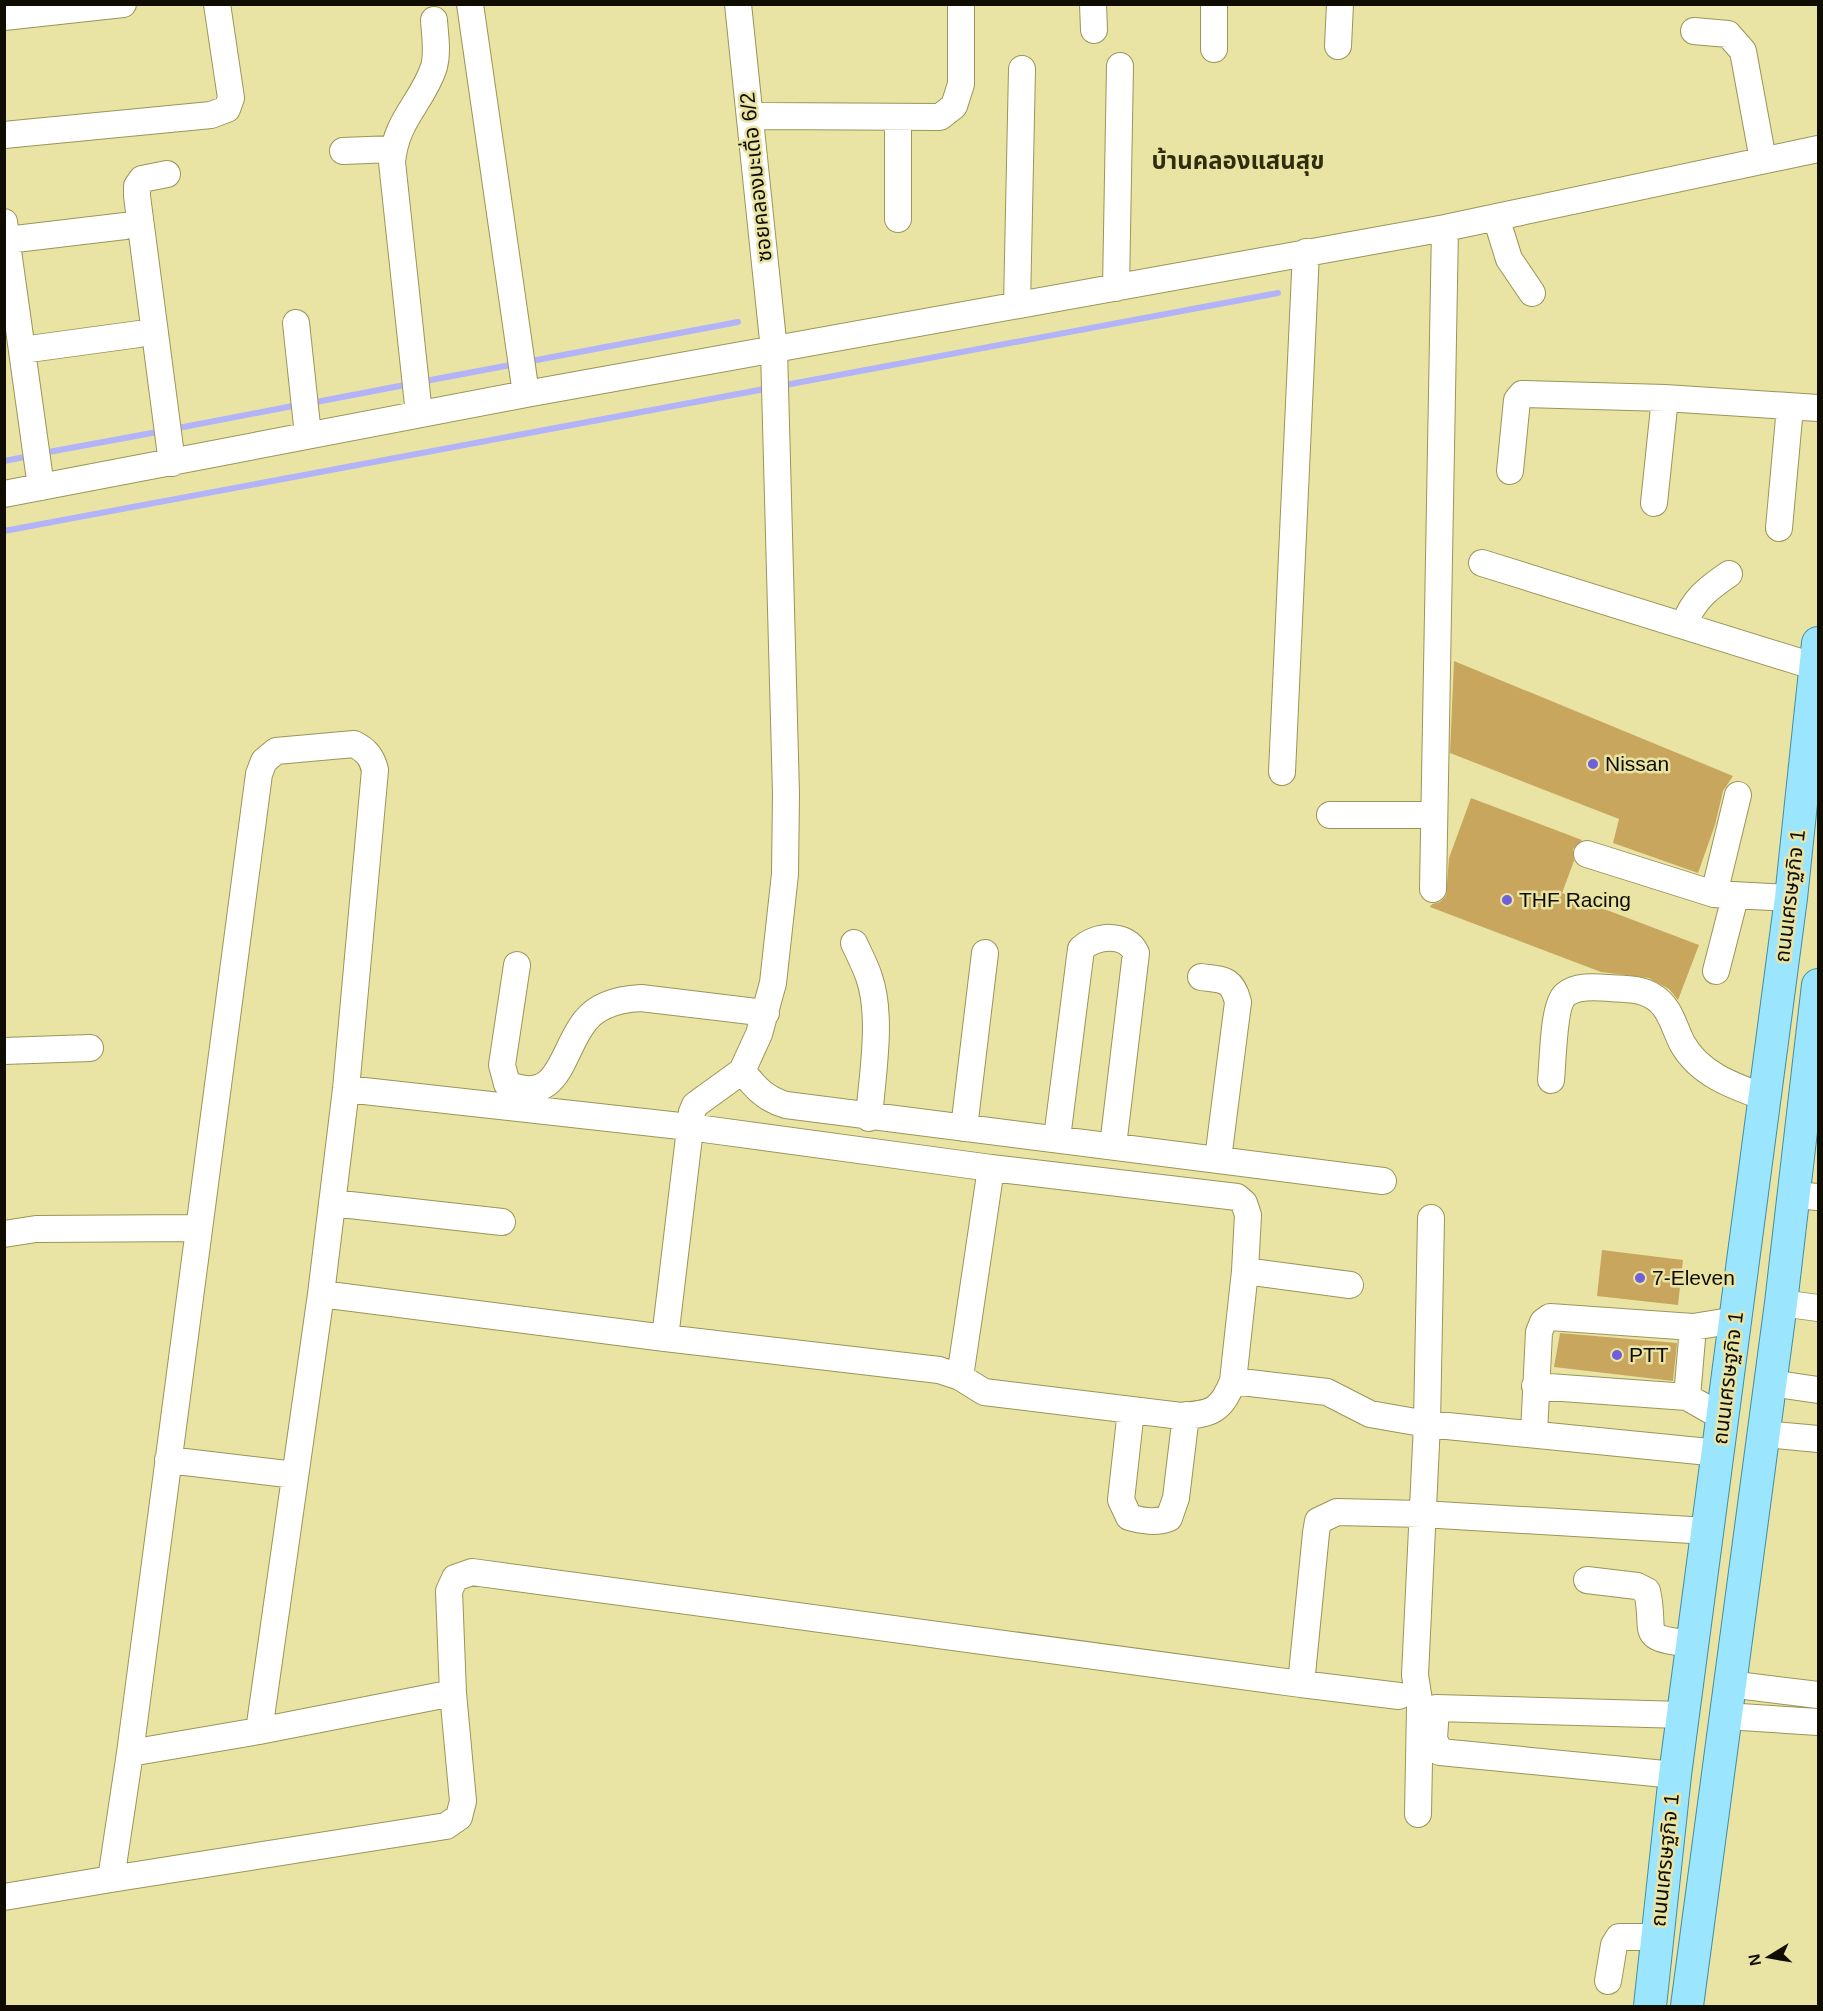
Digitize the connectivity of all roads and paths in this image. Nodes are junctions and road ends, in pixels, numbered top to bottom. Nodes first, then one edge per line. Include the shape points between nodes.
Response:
1 (123, 4) edge
2 (217, 4) edge
3 (470, 4) edge
4 (738, 4) edge
5 (961, 4) edge
6 (1093, 4) edge
7 (1214, 4) edge
8 (1340, 4) edge
9 (4, 17) edge
10 (435, 20) dead end
11 (1094, 30) dead end
12 (1694, 31) dead end
13 (1338, 46) dead end
14 (1214, 49) dead end
15 (1120, 66) dead end
16 (1022, 69) dead end
17 (750, 116) junction
18 (898, 118) junction
19 (4, 135) edge
20 (393, 149) junction
21 (1818, 149) edge
22 (343, 151) dead end
23 (1763, 160) junction
24 (167, 174) dead end
25 (1496, 217) junction
26 (898, 219) dead end
27 (125, 226) dead end
28 (1445, 228) junction
29 (6, 231) edge
30 (1306, 252) junction
31 (1116, 288) junction
32 (1532, 292) dead end
33 (1017, 304) junction
34 (296, 323) dead end
35 (139, 334) dead end
36 (22, 350) junction
37 (774, 350) junction
38 (526, 394) junction
39 (1665, 398) junction
40 (1790, 407) junction
41 (1818, 408) edge
42 (419, 414) junction
43 (308, 435) junction
44 (172, 463) junction
45 (1510, 471) dead end
46 (41, 487) junction
47 (4, 494) edge
48 (1654, 502) dead end
49 (1779, 528) dead end
50 (1482, 563) dead end
51 (1729, 574) dead end
52 (1684, 625) junction
53 (1817, 655) edge
54 (1282, 772) dead end
55 (1738, 795) dead end
56 (1434, 815) junction
57 (1330, 816) dead end
58 (1587, 854) dead end
59 (1433, 889) dead end
60 (1725, 896) junction
61 (1791, 898) junction
62 (854, 942) dead end
63 (985, 954) dead end
64 (517, 965) dead end
65 (1716, 971) dead end
66 (1201, 977) dead end
67 (1818, 985) edge
68 (766, 1013) junction
69 (90, 1048) dead end
70 (4, 1051) edge
71 (742, 1071) junction
72 (1551, 1080) dead end
73 (346, 1089) junction
74 (1764, 1097) junction
75 (869, 1118) junction
76 (689, 1127) junction
77 (964, 1128) junction
78 (1057, 1138) junction
79 (1113, 1146) junction
80 (1218, 1159) junction
81 (991, 1168) junction
82 (1383, 1181) dead end
83 (1806, 1196) edge
84 (332, 1203) junction
85 (1431, 1218) dead end
86 (502, 1222) dead end
87 (197, 1228) junction
88 (4, 1234) edge
89 (1245, 1271) junction
90 (1350, 1285) dead end
91 (321, 1294) junction
92 (1781, 1303) junction
93 (1818, 1308) edge
94 (1736, 1320) junction
95 (1693, 1326) junction
96 (665, 1338) junction
97 (960, 1377) junction
98 (1233, 1381) junction
99 (1771, 1383) junction
100 (1535, 1386) junction
101 (1818, 1390) edge
102 (1687, 1398) junction
103 (1131, 1410) junction
104 (1186, 1415) junction
105 (1724, 1418) junction
106 (1427, 1424) junction
107 (1534, 1433) junction
108 (1764, 1434) junction
109 (1818, 1439) edge
110 (1719, 1453) junction
111 (168, 1460) junction
112 (295, 1474) junction
113 (1422, 1514) junction
114 (1708, 1531) junction
115 (1587, 1580) dead end
116 (1692, 1644) junction
117 (1301, 1684) junction
118 (1729, 1684) junction
119 (453, 1693) junction
120 (1818, 1695) edge
121 (1418, 1704) junction
122 (1683, 1715) junction
123 (1725, 1716) junction
124 (1818, 1722) edge
125 (259, 1731) junction
126 (130, 1754) junction
127 (1675, 1775) junction
128 (1418, 1814) dead end
129 (111, 1880) junction
130 (4, 1897) edge
131 (1657, 1937) junction
132 (1608, 1981) dead end
133 (1650, 2007) edge
134 (1687, 2007) edge

1 - 9 street
2 - 19 street via 231,98 227,109 211,115
3 - 38 street
4 - 17 street, ซอยคลองมะเดื่อ 6/2
5 - 18 street via 961,84 954,106 940,117
6 - 11 street
7 - 14 street
8 - 13 street
10 - 20 street via 433,69 404,120
12 - 23 street via 1728,34 1743,51
15 - 31 street
16 - 33 street
17 - 18 street
17 - 37 street, ซอยคลองมะเดื่อ 6/2
18 - 26 street
20 - 22 street
20 - 42 street
21 - 23 street
23 - 25 street
24 - 44 street via 142,178 136,196
25 - 28 street
25 - 32 street via 1509,259
27 - 29 street
28 - 30 street
28 - 56 street
29 - 36 street
30 - 31 street
30 - 54 street
31 - 33 street
33 - 37 street
34 - 43 street
35 - 36 street
36 - 46 street
37 - 38 street
37 - 68 street, ซอยคลองมะเดื่อ 6/2 via 786,824 779,940
38 - 42 street
39 - 40 street
39 - 45 street via 1522,394 1517,400
39 - 48 street
40 - 41 street
40 - 49 street
42 - 43 street
43 - 44 street
44 - 46 street
46 - 47 street
50 - 52 street
51 - 52 street via 1702,592
52 - 53 street
53 - 61 main road, ถนนเศรษฐกิจ 1
55 - 60 street
56 - 57 street
56 - 59 street
58 - 60 street
60 - 61 street
60 - 65 street
61 - 74 main road, ถนนเศรษฐกิจ 1
62 - 75 street via 870,978 873,1006 875,1046
63 - 77 street
64 - 68 street via 502,1065 507,1084 517,1088 534,1089 548,1084 586,1019 603,1006 641,998
66 - 80 street via 1225,980 1234,988 1238,1002
67 - 83 main road, ถนนเศรษฐกิจ 1
68 - 71 street, ซอยคลองมะเดื่อ 6/2
69 - 70 street
71 - 75 street via 770,1100
71 - 76 street via 695,1105
72 - 74 street via 1559,1007 1565,995 1578,988 1625,989 1653,996 1664,1006 1691,1056 1713,1075
73 - 76 street
73 - 84 street
73 - 87 street via 375,770 373,760 363,748 343,743 276,751 264,761 258,774
74 - 94 main road, ถนนเศรษฐกิจ 1
75 - 77 street
76 - 81 street
76 - 96 street
77 - 78 street
78 - 79 street
78 - 79 street via 1081,949 1089,941 1102,938 1122,940 1129,942 1136,953
79 - 80 street
80 - 82 street
81 - 89 street via 1237,1197 1248,1215
81 - 97 street
83 - 92 main road, ถนนเศรษฐกิจ 1
84 - 86 street
84 - 91 street
85 - 106 street
87 - 88 street via 36,1229
87 - 111 street
89 - 90 street
89 - 98 street
91 - 96 street
91 - 112 street
92 - 93 street
92 - 99 main road, ถนนเศรษฐกิจ 1
94 - 95 street
94 - 105 main road, ถนนเศรษฐกิจ 1
95 - 100 street via 1550,1317 1539,1332
95 - 102 street
96 - 97 street via 939,1371
97 - 103 street via 984,1392
98 - 104 street via 1221,1406
98 - 106 street via 1327,1392 1370,1414
99 - 101 street
99 - 108 main road, ถนนเศรษฐกิจ 1
100 - 102 street
100 - 107 street
102 - 105 street
103 - 104 street
103 - 104 street via 1121,1500 1128,1516 1138,1520 1169,1518 1176,1498
105 - 110 main road, ถนนเศรษฐกิจ 1
106 - 107 street
106 - 113 street
107 - 110 street
108 - 109 street
108 - 118 main road, ถนนเศรษฐกิจ 1
110 - 114 main road, ถนนเศรษฐกิจ 1
111 - 112 street
111 - 126 street
112 - 125 street
113 - 114 street
113 - 117 street via 1337,1512 1318,1521
113 - 121 street via 1415,1675
114 - 116 main road, ถนนเศรษฐกิจ 1
115 - 116 street via 1638,1586 1647,1591 1653,1636
116 - 122 main road, ถนนเศรษฐกิจ 1
117 - 119 street via 472,1572 455,1578 449,1591
117 - 121 street
118 - 120 street
118 - 123 main road, ถนนเศรษฐกิจ 1
119 - 125 street
119 - 129 street via 463,1801 459,1817 446,1826
121 - 122 street
121 - 127 street via 1440,1752
121 - 128 street
122 - 127 main road, ถนนเศรษฐกิจ 1
123 - 124 street
123 - 134 main road, ถนนเศรษฐกิจ 1
125 - 126 street
126 - 129 street
127 - 131 main road, ถนนเศรษฐกิจ 1
129 - 130 street
131 - 132 street via 1618,1937
131 - 133 main road, ถนนเศรษฐกิจ 1

